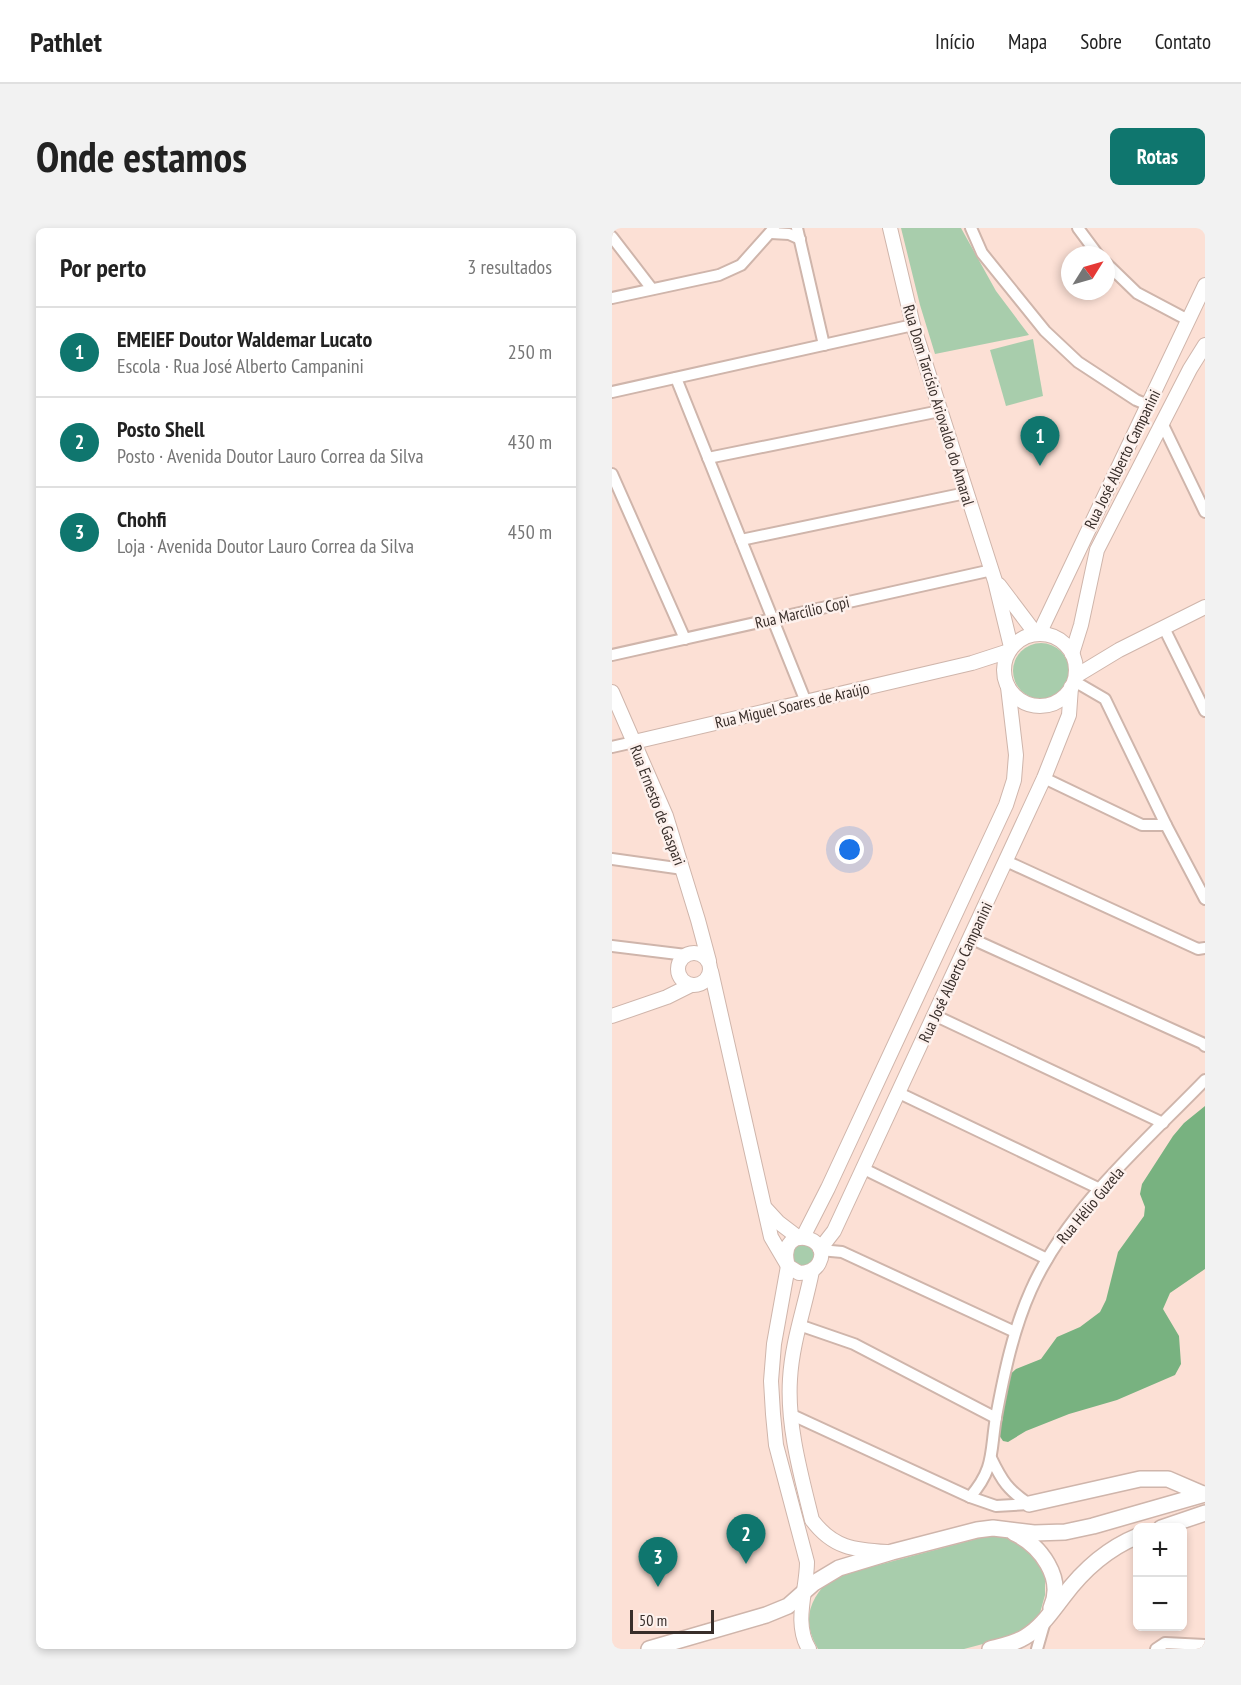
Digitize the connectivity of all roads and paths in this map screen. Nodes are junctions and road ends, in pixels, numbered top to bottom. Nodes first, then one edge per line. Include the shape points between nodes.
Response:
1 (890, 228) edge
2 (971, 228) edge
3 (1078, 228) edge
4 (773, 231) edge
5 (799, 234) edge
6 (612, 237) edge
7 (1091, 246) edge
8 (1115, 272) edge
9 (1205, 285) edge
10 (652, 289) junction
11 (612, 298) edge
12 (1188, 320) junction
13 (913, 325) junction
14 (824, 345) junction
15 (1205, 345) edge
16 (676, 378) junction
17 (612, 392) edge
18 (1148, 405) junction
19 (940, 411) junction
20 (1162, 423) junction
21 (708, 458) junction
22 (612, 474) edge
23 (966, 493) junction
24 (1205, 512) edge
25 (741, 540) junction
26 (993, 576) junction
27 (1205, 607) edge
28 (772, 618) junction
29 (1164, 628) junction
30 (1038, 634) junction
31 (685, 639) junction
32 (1010, 649) junction
33 (1119, 650) junction
34 (612, 656) edge
35 (1073, 656) junction
36 (972, 663) junction
37 (1074, 681) junction
38 (1007, 684) junction
39 (612, 692) edge
40 (806, 702) junction
41 (1205, 711) edge
42 (634, 742) junction
43 (612, 747) edge
44 (1044, 778) junction
45 (1166, 825) junction
46 (612, 859) edge
47 (1006, 861) junction
48 (683, 868) junction
49 (1205, 899) edge
50 (698, 920) junction
51 (970, 938) junction
52 (612, 946) edge
53 (1205, 948) edge
54 (686, 956) junction
55 (710, 966) junction
56 (690, 982) junction
57 (721, 1014) junction
58 (934, 1015) junction
59 (612, 1016) edge
60 (1205, 1046) edge
61 (1205, 1080) edge
62 (898, 1093) junction
63 (1163, 1123) junction
64 (864, 1169) junction
65 (1100, 1189) junction
66 (765, 1207) junction
67 (801, 1238) junction
68 (820, 1250) junction
69 (1047, 1259) junction
70 (788, 1264) junction
71 (812, 1271) junction
72 (799, 1325) junction
73 (1015, 1332) junction
74 (790, 1414) junction
75 (996, 1418) junction
76 (991, 1458) junction
77 (1204, 1494) edge
78 (970, 1497) junction
79 (1029, 1504) junction
80 (1205, 1513) edge
81 (1174, 1523) edge
82 (1006, 1529) junction
83 (1133, 1538) edge
84 (892, 1552) junction
85 (805, 1593) junction
86 (1046, 1618) junction
87 (1205, 1644) edge
88 (649, 1649) edge
89 (809, 1649) edge
90 (990, 1649) edge
91 (1037, 1649) edge
92 (1156, 1649) edge

1 - 13 street, Rua Dom Tarcísio Ariovaldo do Amaral
2 - 18 street via 982,253 1045,331 1078,362
3 - 7 street
4 - 5 street
4 - 10 street via 741,265 719,275
5 - 14 street
6 - 10 street
8 - 12 street via 1137,293
9 - 12 street, Rua José Alberto Campanini
10 - 11 street
12 - 18 street, Rua José Alberto Campanini
13 - 14 street
13 - 19 street, Rua Dom Tarcísio Ariovaldo do Amaral
14 - 16 street
15 - 20 street, Rua José Alberto Campanini
16 - 17 street
16 - 21 street
18 - 30 street, Rua José Alberto Campanini
19 - 21 street
19 - 23 street, Rua Dom Tarcísio Ariovaldo do Amaral
20 - 24 street
20 - 35 street, Rua José Alberto Campanini via 1097,549
21 - 25 street
22 - 31 street
23 - 25 street
23 - 26 street, Rua Dom Tarcísio Ariovaldo do Amaral
25 - 28 street
26 - 28 street, Rua Marcílio Copi
26 - 30 street, Rua Dom Tarcísio Ariovaldo do Amaral
26 - 32 street, Rua Dom Tarcísio Ariovaldo do Amaral
27 - 29 street
28 - 31 street, Rua Marcílio Copi
28 - 40 street
29 - 33 street
29 - 41 street
30 - 32 street via 1027,636
30 - 35 street via 1064,643
31 - 34 street, Rua Marcílio Copi
32 - 36 street, Rua Miguel Soares de Araújo
32 - 38 street via 1005,661
33 - 35 street
33 - 37 street
35 - 37 street
36 - 38 street via 985,665
36 - 40 street, Rua Miguel Soares de Araújo
37 - 38 street via 1063,697 1040,706 1016,697
37 - 44 street, Rua José Alberto Campanini via 1069,715
37 - 45 street via 1105,699
38 - 67 street, Rua José Alberto Campanini via 1016,755 1006,805 828,1188
39 - 42 street, Rua Ernesto de Gaspari
40 - 42 street, Rua Miguel Soares de Araújo
42 - 43 street, Rua Miguel Soares de Araújo
42 - 48 street, Rua Ernesto de Gaspari via 666,816
44 - 45 street via 1142,825
44 - 47 street, Rua José Alberto Campanini
45 - 49 street
46 - 48 street
47 - 51 street, Rua José Alberto Campanini
47 - 53 street via 1198,950
48 - 50 street, Rua Ernesto de Gaspari
50 - 54 street, Rua Ernesto de Gaspari
50 - 55 street, Rua Ernesto de Gaspari
51 - 58 street, Rua José Alberto Campanini
51 - 60 street
52 - 54 street
54 - 55 street via 702,954
54 - 56 street via 678,969
55 - 56 street via 706,980
55 - 57 street, Rua Ernesto de Gaspari
56 - 57 street, Rua Ernesto de Gaspari
56 - 59 street via 667,998
57 - 66 street, Rua Ernesto de Gaspari
58 - 62 street, Rua José Alberto Campanini
58 - 63 street
61 - 63 street, Rua Hélio Guzela
62 - 64 street, Rua José Alberto Campanini
62 - 65 street
63 - 65 street, Rua Hélio Guzela
64 - 68 street, Rua José Alberto Campanini via 834,1232
64 - 69 street
65 - 69 street, Rua Hélio Guzela via 1070,1223
66 - 67 street
66 - 70 street, Rua Ernesto de Gaspari via 771,1237
67 - 68 street via 816,1243
67 - 70 street via 787,1248
68 - 71 street via 818,1266
68 - 73 street via 842,1252
69 - 73 street, Rua Hélio Guzela
70 - 71 street via 799,1273
70 - 85 street via 774,1344 772,1403 776,1445 807,1562
71 - 72 street
72 - 74 street via 790,1379
72 - 75 street via 854,1344
73 - 75 street, Rua Hélio Guzela
74 - 78 street
74 - 84 street via 812,1520 822,1533 839,1544 858,1550
75 - 76 street, Rua Hélio Guzela
76 - 78 street, Rua Hélio Guzela via 987,1473
76 - 79 street via 1001,1480
77 - 79 main road via 1168,1479 1140,1479
77 - 82 main road via 1065,1532
78 - 79 street via 996,1506
80 - 81 main road
82 - 84 main road via 977,1530
82 - 86 main road via 1030,1542 1051,1569 1055,1587
83 - 86 main road via 1095,1561
84 - 85 main road via 839,1568
85 - 88 main road via 766,1615
85 - 89 street via 801,1628
86 - 90 main road via 1026,1637
86 - 91 street
87 - 92 street via 1165,1643

